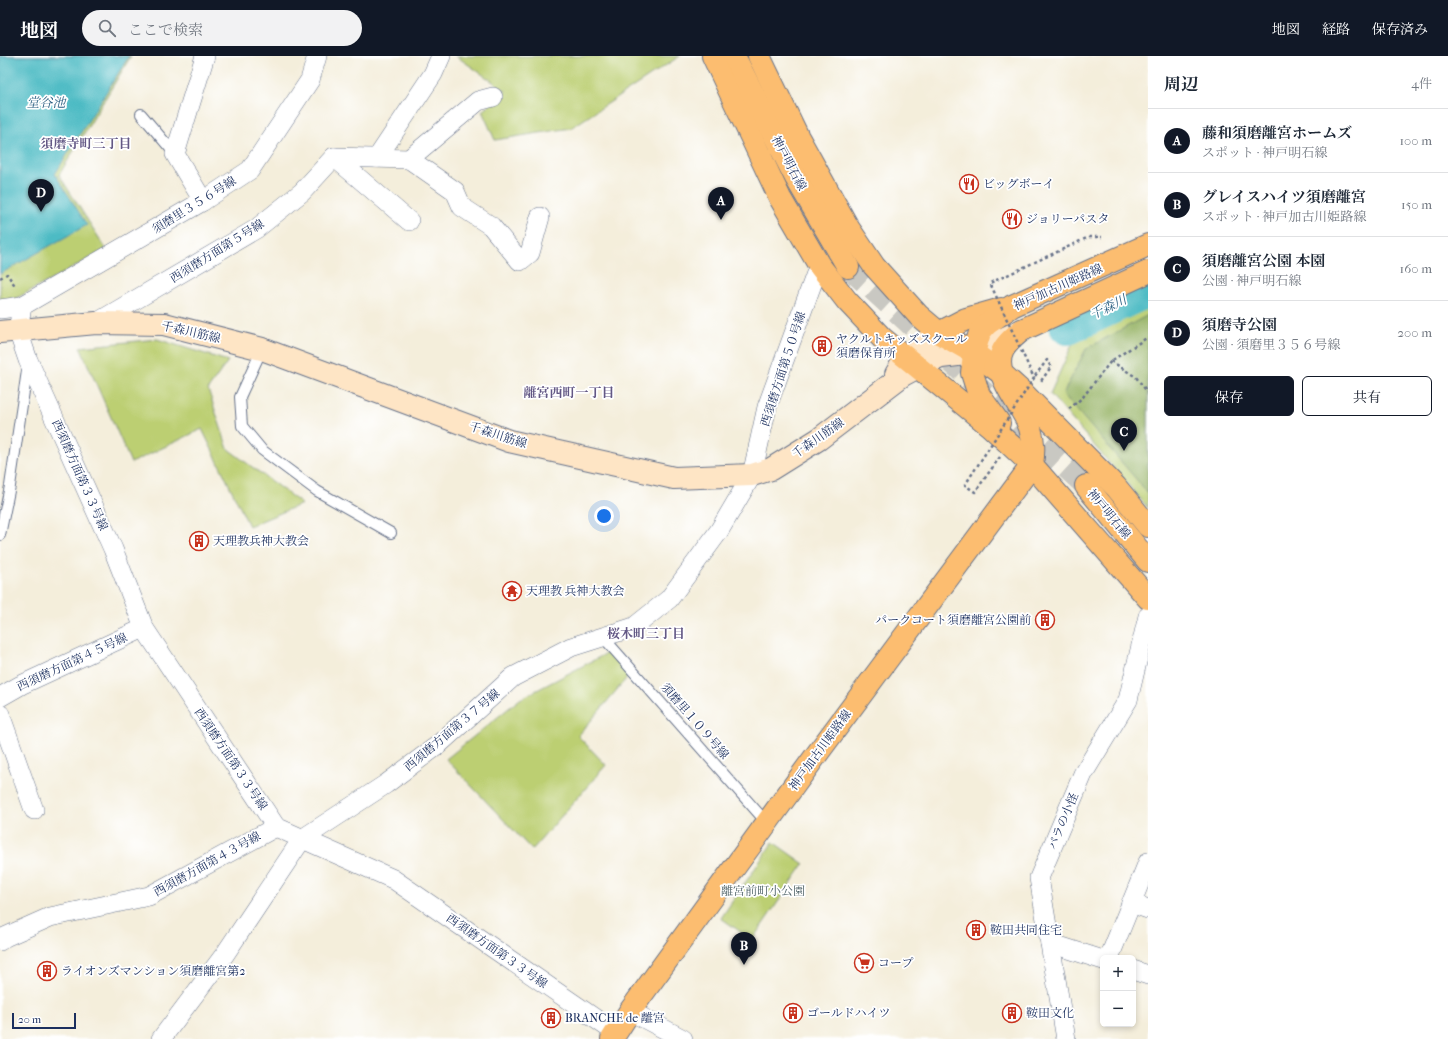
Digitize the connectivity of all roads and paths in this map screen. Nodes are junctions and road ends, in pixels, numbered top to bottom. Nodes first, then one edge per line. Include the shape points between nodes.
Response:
1 (205, 56) edge
2 (317, 56) edge
3 (441, 56) edge
4 (713, 56) edge
5 (734, 56) edge
6 (759, 56) edge
7 (493, 97) dead end
8 (141, 114) dead end
9 (175, 154) junction
10 (334, 157) junction
11 (377, 158) junction
12 (409, 159) junction
13 (203, 201) junction
14 (540, 216) dead end
15 (409, 222) dead end
16 (1102, 237) dead end
17 (1148, 245) edge
18 (819, 265) junction
19 (848, 267) tunnel mouth
20 (1148, 272) edge
21 (0, 278) edge
22 (20, 298) junction
23 (1012, 306) junction
24 (0, 309) edge
25 (96, 323) junction
26 (1022, 330) junction
27 (9, 331) edge
28 (939, 333) junction
29 (1148, 337) edge
30 (262, 349) junction
31 (974, 353) junction
32 (28, 360) junction
33 (1111, 361) junction
34 (912, 362) junction
35 (1001, 373) junction
36 (1034, 378) junction
37 (1038, 385) dead end
38 (1148, 393) edge
39 (1064, 413) dead end
40 (1000, 457) dead end
41 (1032, 465) junction
42 (752, 475) junction
43 (1086, 486) tunnel mouth
44 (1148, 526) edge
45 (391, 533) dead end
46 (0, 535) edge
47 (1148, 561) edge
48 (1148, 598) edge
49 (1148, 616) edge
50 (144, 628) junction
51 (603, 637) junction
52 (0, 697) edge
53 (0, 714) edge
54 (34, 810) dead end
55 (767, 823) junction
56 (276, 827) junction
57 (302, 839) junction
58 (1148, 862) edge
59 (1140, 906) edge
60 (0, 941) edge
61 (1050, 943) junction
62 (1110, 955) edge
63 (1100, 959) edge
64 (1136, 971) edge
65 (1148, 974) edge
66 (630, 1011) junction
67 (614, 1036) edge
68 (161, 1039) edge
69 (683, 1039) edge
70 (1066, 1039) edge

1 - 9 street
2 - 13 street, 須磨里３５６号線 via 310,80 250,170
3 - 11 street via 433,74
4 - 18 main road via 780,198
5 - 19 main road, 神戸明石線 via 796,178
6 - 28 main road via 798,137 849,229 874,266 919,316
7 - 12 street via 478,100
8 - 9 lane
9 - 13 street
10 - 11 street
10 - 15 street
10 - 25 street, 西須磨方面第５号線 via 302,192 256,229
11 - 12 street
12 - 14 street via 455,191 462,207 491,226 520,260 530,254
13 - 22 street, 須磨里３５６号線
16 - 36 path, bridge via 1089,237 990,283
17 - 23 main road, 神戸加古川姫路線
18 - 34 main road via 847,301 877,333
18 - 42 street, 西須磨方面第５０号線 via 767,407
20 - 26 main road, 神戸加古川姫路線
21 - 22 path via 7,274
22 - 24 street
22 - 27 street
23 - 28 main road via 966,319
23 - 31 main road, 神戸加古川姫路線 via 980,332
25 - 27 street, 千森川筋線
25 - 30 street, 千森川筋線 via 164,324
26 - 31 street, 千森川筋線
26 - 35 main road, 神戸加古川姫路線 via 1002,351
27 - 32 street, 西須磨方面第３３号線
28 - 31 main road
28 - 34 street via 922,344
29 - 33 path
30 - 42 street, 千森川筋線 via 509,441 674,478
30 - 45 lane via 240,397 242,426 262,450 317,491
31 - 34 street, 千森川筋線
31 - 35 main road
31 - 41 main road, 神戸加古川姫路線 via 972,373 979,395 1009,438
32 - 46 lane via 10,486
32 - 50 street, 西須磨方面第３３号線 via 113,550
33 - 38 path via 1136,378
33 - 39 path via 1083,397
34 - 41 main road via 990,426
34 - 42 street, 千森川筋線 via 903,375 819,439 771,468
35 - 41 main road, 神戸加古川姫路線 via 1030,427 1034,445
35 - 44 main road via 1116,487
36 - 37 path via 1046,360 1051,367
36 - 40 path, bridge via 965,485 975,492
41 - 48 main road
41 - 55 main road, 神戸加古川姫路線
42 - 51 street, 西須磨方面第３７号線 via 719,531 669,599 634,627
43 - 47 main road, 神戸明石線
49 - 61 street, バラの小怪 via 1128,700 1083,774 1039,878
50 - 52 street, 西須磨方面第４５号線 via 22,684
50 - 56 street, 西須磨方面第３３号線
51 - 55 lane, 須磨里１０９号線
51 - 57 street, 西須磨方面第３７号線 via 571,647 513,677 438,745 386,784
53 - 54 street
55 - 66 main road, 神戸加古川姫路線
56 - 57 street, 西須磨方面第３３号線
56 - 60 street, 西須磨方面第４３号線 via 149,896 50,917
57 - 67 street, 西須磨方面第３３号線 via 393,879
57 - 68 street, 西須磨方面第３７号線 via 225,954
58 - 59 street
59 - 62 street
61 - 63 street
61 - 70 street, バラの小怪
64 - 65 street
66 - 67 main road, 神戸加古川姫路線
66 - 69 street

